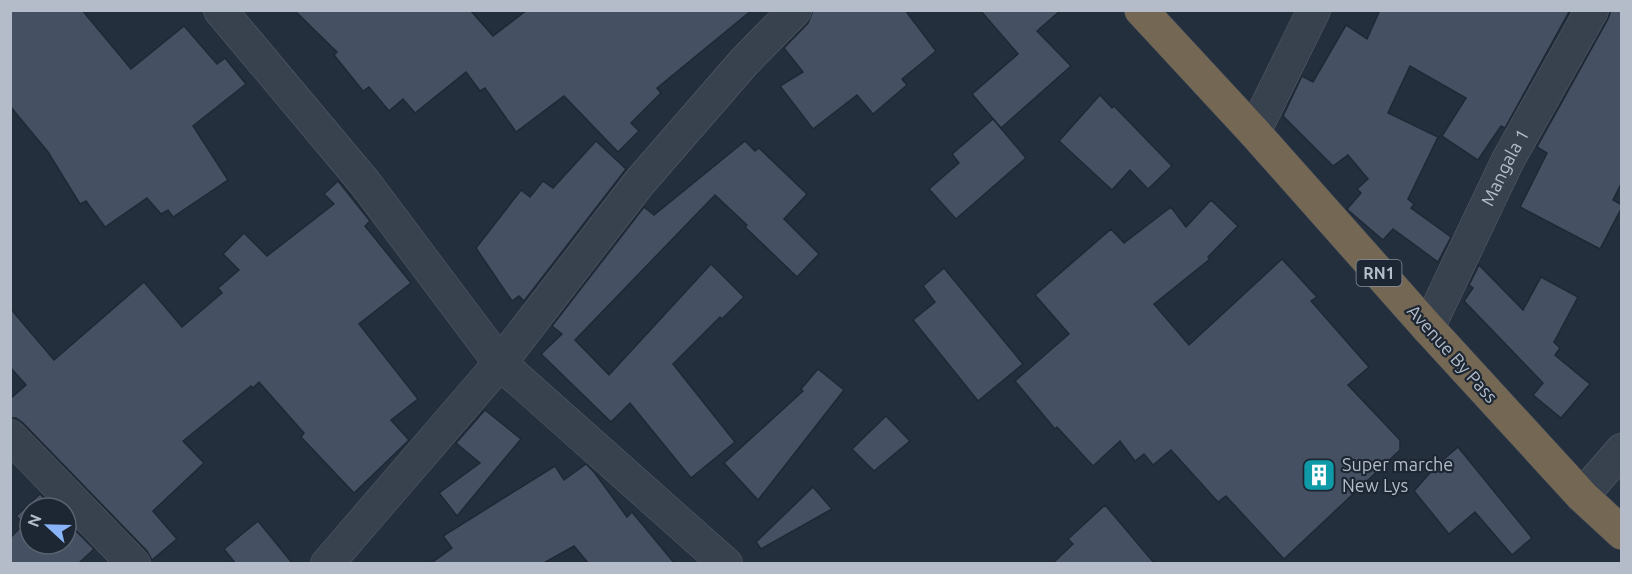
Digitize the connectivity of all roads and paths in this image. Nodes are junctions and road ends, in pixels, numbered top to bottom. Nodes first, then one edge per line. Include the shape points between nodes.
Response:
1 (220, 10) edge
2 (795, 10) edge
3 (1141, 10) edge
4 (1314, 10) edge
5 (1592, 10) edge
6 (1254, 132) junction
7 (1428, 328) junction
8 (501, 363) junction
9 (10, 436) edge
10 (1622, 450) edge
11 (1582, 496) junction
12 (1622, 533) edge
13 (134, 564) edge
14 (327, 564) edge
15 (726, 564) edge

1 - 8 street via 365,183
2 - 8 street via 639,183
3 - 6 highway, Avenue By Pass / RN1
4 - 6 street
5 - 7 street, Mangala 1 via 1508,160
6 - 7 highway, Avenue By Pass / RN1
7 - 11 highway, Avenue By Pass / RN1
8 - 14 street
8 - 15 street
9 - 13 street
10 - 11 street
11 - 12 highway, Avenue By Pass / RN1

